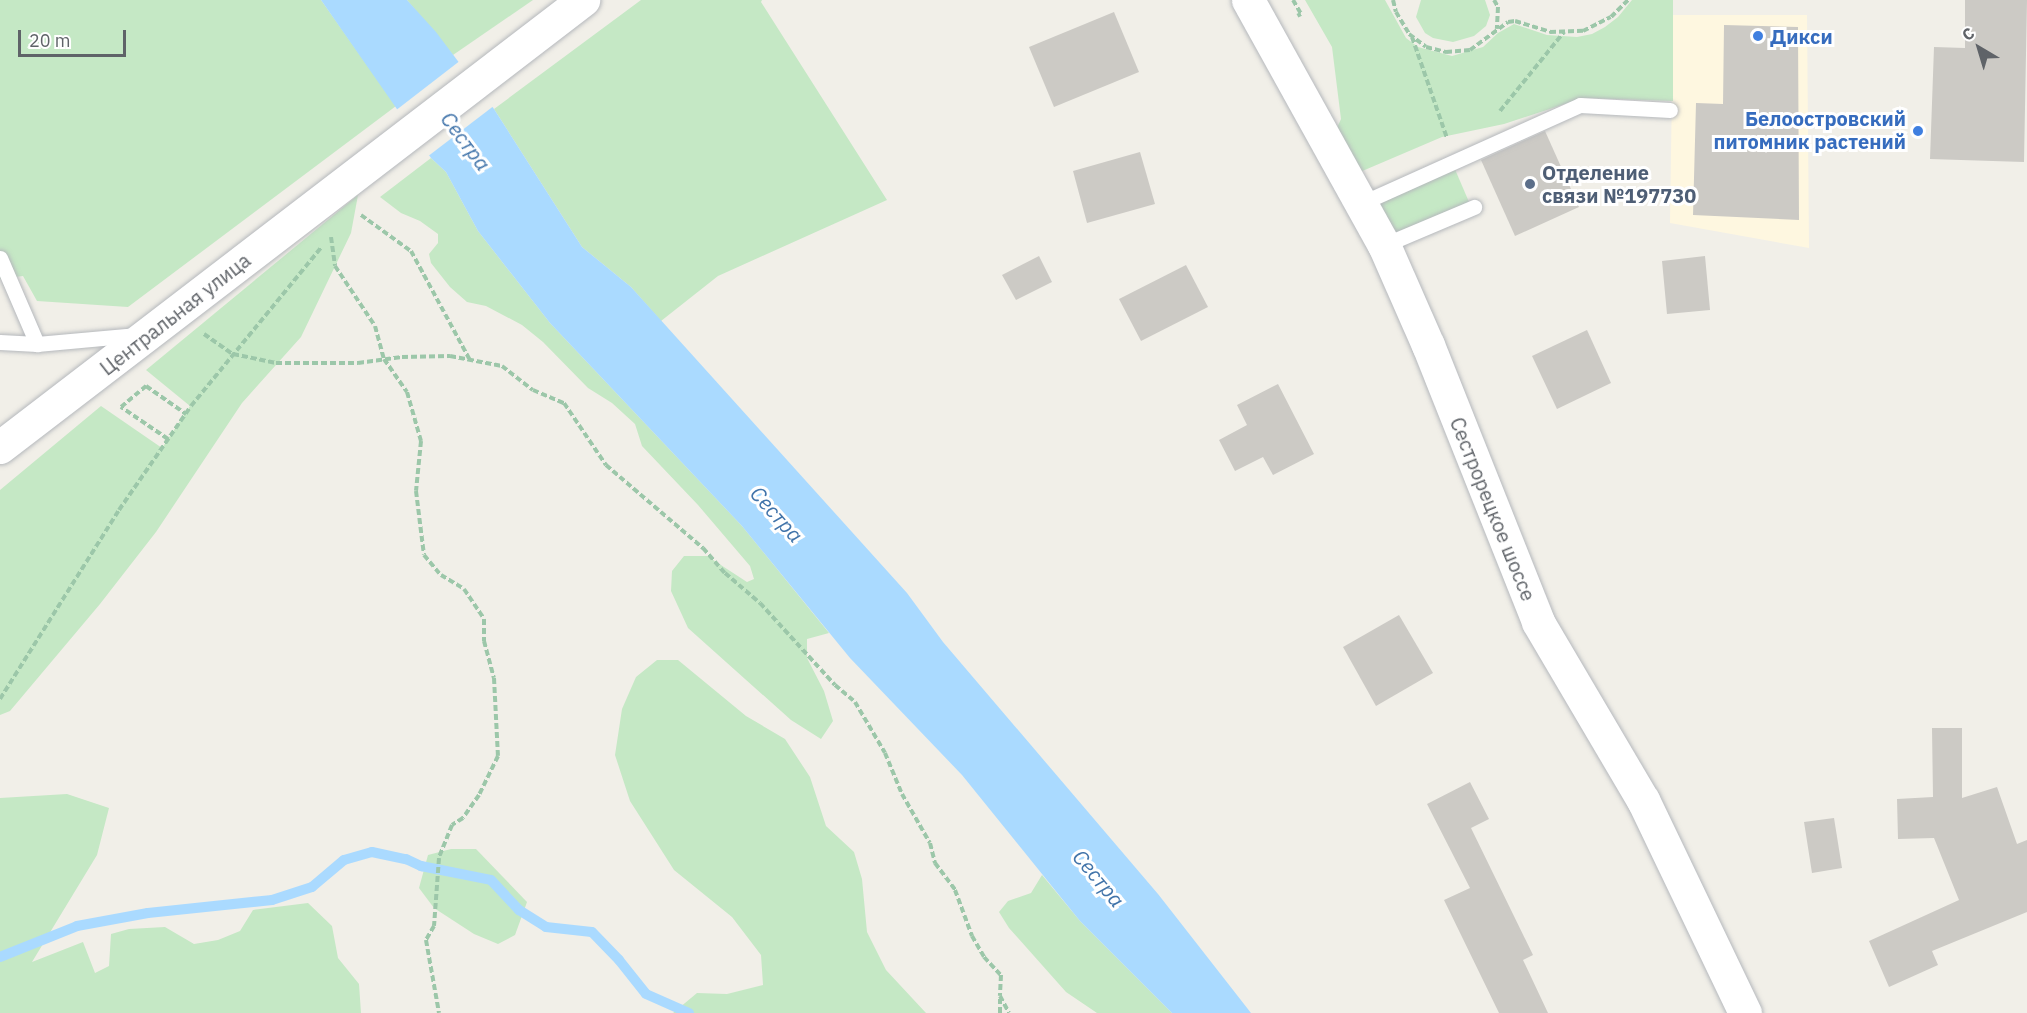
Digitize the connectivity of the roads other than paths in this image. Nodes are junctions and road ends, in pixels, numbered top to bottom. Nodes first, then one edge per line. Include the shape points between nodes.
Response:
1 (583, 0) edge
2 (1248, 0) edge
3 (1670, 110) dead end
4 (1362, 203) junction
5 (1474, 207) dead end
6 (1384, 245) junction
7 (0, 258) edge
8 (151, 334) junction
9 (0, 342) edge
10 (37, 344) junction
11 (0, 447) edge
12 (1745, 1013) edge

1 - 8 street, Центральная улица via 536,34 351,194
2 - 4 street, Сестрорецкое шоссе
3 - 4 lane via 1580,105
4 - 6 street, Сестрорецкое шоссе
5 - 6 lane
6 - 12 street, Сестрорецкое шоссе via 1538,622 1643,800
7 - 10 lane
8 - 10 lane
8 - 11 street, Центральная улица
9 - 10 lane

